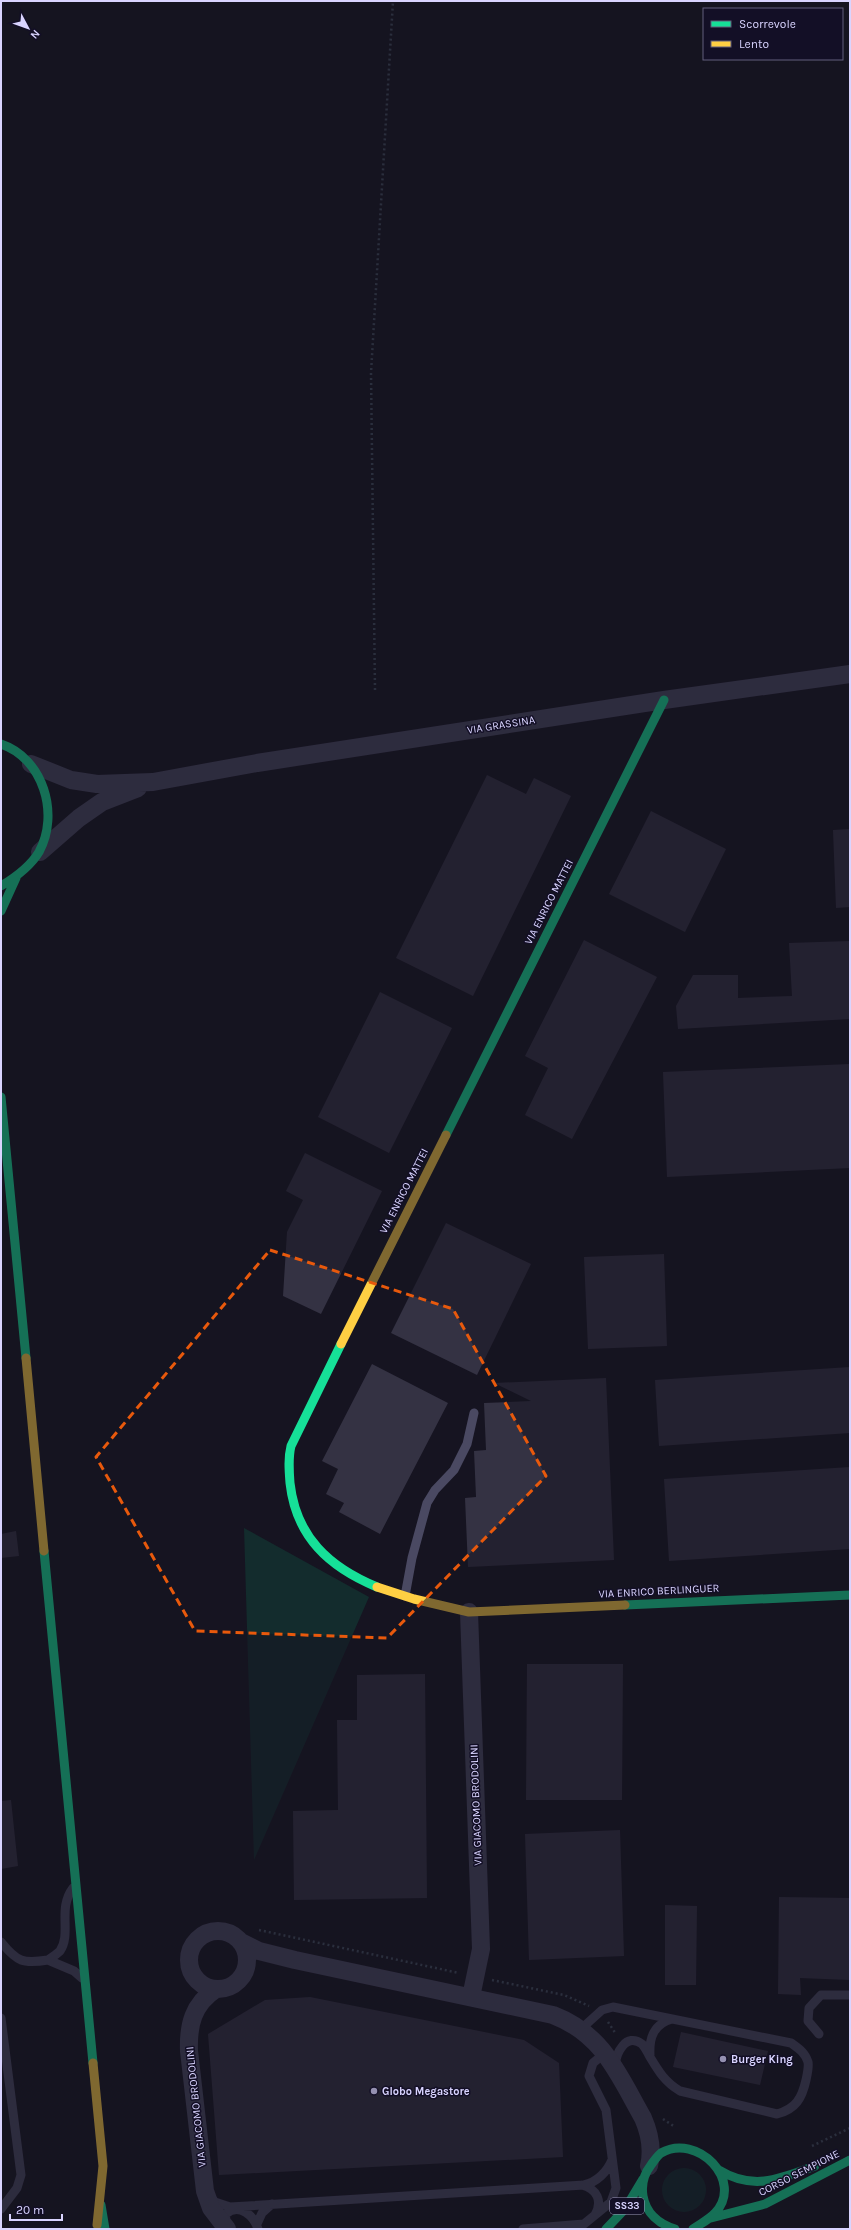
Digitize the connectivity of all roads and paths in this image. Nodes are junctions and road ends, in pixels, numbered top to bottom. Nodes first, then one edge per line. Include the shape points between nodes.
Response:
1 (393, 1) edge
2 (850, 674) edge
3 (374, 690) dead end
4 (664, 700) junction
5 (3, 742) edge
6 (31, 764) junction
7 (153, 782) junction
8 (40, 852) junction
9 (16, 878) junction
10 (1, 886) edge
11 (1, 911) edge
12 (1, 1097) edge
13 (474, 1414) dead end
14 (850, 1594) edge
15 (405, 1598) junction
16 (469, 1612) junction
17 (77, 1882) junction
18 (1, 1942) edge
19 (241, 1942) junction
20 (48, 1960) junction
21 (295, 1960) junction
22 (241, 1978) junction
23 (87, 1983) junction
24 (216, 1989) junction
25 (850, 1995) edge
26 (471, 1997) junction
27 (1, 2018) edge
28 (672, 2019) junction
29 (581, 2028) junction
30 (818, 2034) dead end
31 (650, 2057) junction
32 (610, 2060) junction
33 (643, 2118) junction
34 (683, 2148) junction
35 (850, 2153) edge
36 (612, 2160) junction
37 (850, 2160) edge
38 (719, 2170) junction
39 (646, 2172) junction
40 (581, 2185) junction
41 (205, 2192) junction
42 (273, 2204) junction
43 (101, 2205) junction
44 (1, 2209) edge
45 (593, 2218) junction
46 (702, 2225) edge
47 (665, 2226) junction
48 (257, 2227) edge
49 (227, 2228) edge
50 (654, 2228) dead end
51 (97, 2229) edge
52 (105, 2229) edge
53 (523, 2229) edge
54 (606, 2229) edge
55 (675, 2229) edge

1 - 3 path via 372,373
2 - 4 street, VIA GRASSINA
4 - 7 street, VIA GRASSINA via 257,763
4 - 15 main road, VIA ENRICO MATTEI via 290,1448 290,1484 295,1513 309,1538 326,1558 372,1588
5 - 6 main road
6 - 7 street, VIA GRASSINA via 71,780 96,784
6 - 8 main road via 44,787 49,804 46,837
7 - 8 street, VIA GRASSINA via 102,802
8 - 9 main road
9 - 10 main road
9 - 11 main road
12 - 17 main road
13 - 15 lane via 467,1444 454,1470 435,1490 427,1503 412,1558
14 - 16 main road, VIA ENRICO BERLINGUER
15 - 16 main road, VIA ENRICO MATTEI
16 - 26 street, VIA GIACOMO BRODOLINI via 481,1949
17 - 20 lane via 66,1897 65,1940 60,1951
17 - 23 main road
18 - 20 lane via 17,1959 29,1963
19 - 21 street via 259,1951
19 - 22 street via 246,1951 247,1961
19 - 24 street via 234,1935 215,1931 205,1934 192,1948 189,1957 193,1975 200,1982
20 - 23 lane via 74,1971
21 - 22 street via 266,1961 250,1969
21 - 26 street
22 - 24 street via 226,1988
23 - 43 main road via 103,2166
24 - 41 street, VIA GIACOMO BRODOLINI via 196,2010 188,2037
25 - 30 lane via 821,1995 809,2008 808,2021
26 - 29 street via 553,2015
27 - 44 lane via 21,2175 17,2188
28 - 29 lane via 613,2007 602,2010
28 - 31 lane via 658,2026 652,2034
28 - 31 lane via 791,2043 802,2051 808,2062 803,2093 788,2111 777,2114 680,2091 668,2084
29 - 32 street
31 - 32 lane via 643,2044 628,2041
32 - 33 street
32 - 36 lane via 593,2063 589,2076 606,2110
33 - 34 street via 664,2139
33 - 39 street via 652,2150
34 - 38 main road via 696,2150 708,2156
34 - 39 main road via 670,2150 659,2156
35 - 38 main road, CORSO SEMPIONE via 765,2182 735,2180
36 - 40 lane via 596,2180
36 - 45 lane via 616,2193 611,2202
37 - 46 main road, CORSO SEMPIONE via 765,2204
38 - 46 main road via 724,2190 722,2203
39 - 47 main road via 642,2193 646,2206 654,2218
39 - 54 main road, SS33 via 625,2209
40 - 42 lane
40 - 45 lane via 595,2191 599,2200
41 - 42 lane via 216,2202 230,2207
41 - 49 street, VIA GIACOMO BRODOLINI via 211,2208
42 - 48 lane via 262,2213
43 - 51 main road
43 - 52 main road
45 - 53 lane via 578,2226
47 - 50 main road
47 - 55 main road
48 - 49 lane via 249,2214 233,2210 226,2214

